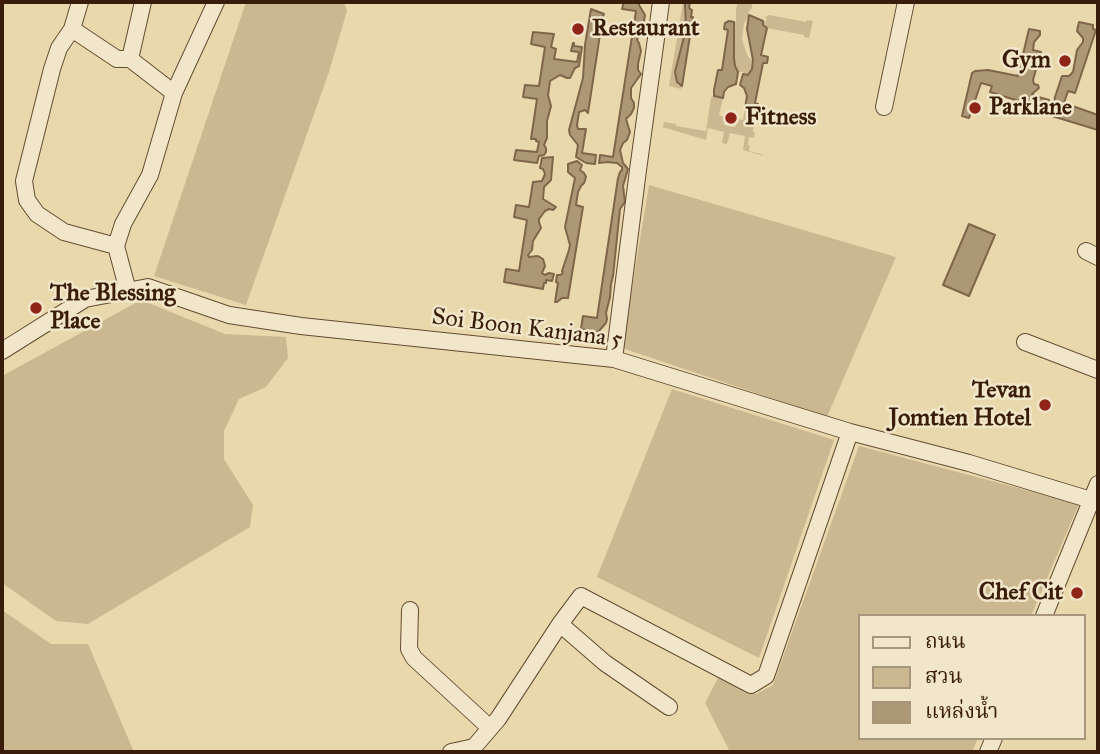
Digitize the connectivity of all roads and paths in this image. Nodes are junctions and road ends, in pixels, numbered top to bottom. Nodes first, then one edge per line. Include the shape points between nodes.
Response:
1 (80, 2) edge
2 (143, 2) edge
3 (216, 2) edge
4 (661, 2) edge
5 (906, 2) edge
6 (72, 29) junction
7 (130, 59) junction
8 (174, 93) junction
9 (884, 107) dead end
10 (116, 246) junction
11 (128, 291) junction
12 (1026, 342) dead end
13 (2, 351) edge
14 (614, 359) junction
15 (1098, 370) edge
16 (850, 432) junction
17 (1098, 484) edge
18 (1091, 500) junction
19 (410, 610) dead end
20 (1045, 614) edge
21 (560, 624) junction
22 (669, 707) dead end
23 (490, 727) junction
24 (451, 752) edge

1 - 6 street
2 - 7 street
3 - 8 street
4 - 14 street
5 - 9 street
6 - 7 street via 117,59
6 - 10 street via 59,48 35,136 24,181 27,200 37,214 64,232
7 - 8 street
8 - 10 street via 150,175
10 - 11 street
11 - 13 street, Soi Boon Kanjana 5 via 85,299
11 - 14 street, Soi Boon Kanjana 5 via 148,288 229,315 289,324
12 - 15 street
14 - 16 street, Soi Boon Kanjana 5
16 - 18 street, Soi Boon Kanjana 5
16 - 21 street via 766,676 751,685 581,596
17 - 18 street
18 - 20 street
19 - 23 street via 409,649 414,658
21 - 22 street via 605,663
21 - 23 street
23 - 24 street via 474,747

